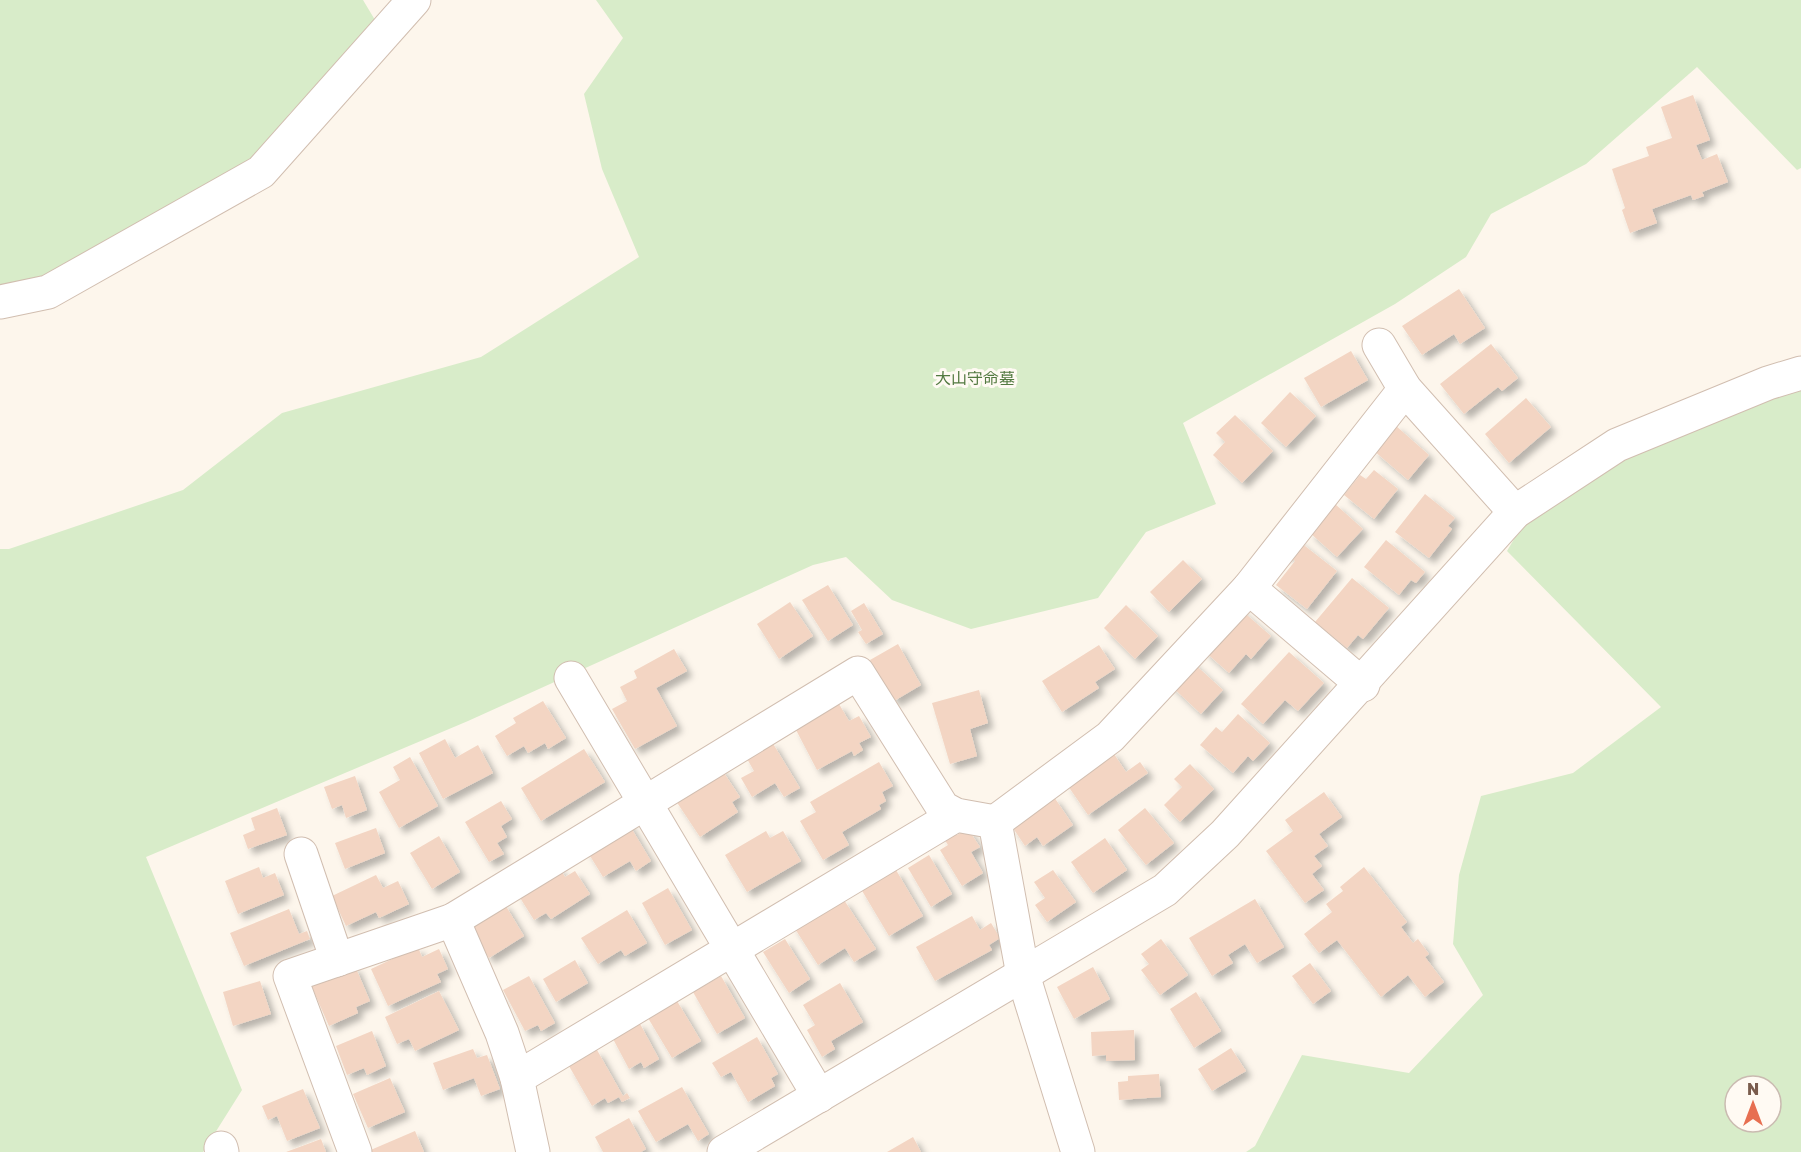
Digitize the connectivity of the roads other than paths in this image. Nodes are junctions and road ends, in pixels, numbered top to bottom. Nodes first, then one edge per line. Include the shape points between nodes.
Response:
1 (414, 0) edge
2 (0, 302) edge
3 (1379, 345) dead end
4 (1801, 373) edge
5 (1405, 389) junction
6 (1515, 512) junction
7 (1249, 588) junction
8 (571, 678) dead end
9 (1363, 685) junction
10 (646, 803) junction
11 (956, 815) junction
12 (994, 822) junction
13 (301, 854) dead end
14 (453, 920) junction
15 (733, 949) junction
16 (338, 960) junction
17 (1023, 975) junction
18 (517, 1078) junction
19 (819, 1095) junction
20 (355, 1152) edge
21 (533, 1152) edge
22 (724, 1152) edge
23 (1078, 1152) edge

1 - 2 street via 261,172 48,292
3 - 5 street
4 - 6 street via 1617,445
5 - 6 street
5 - 7 street
6 - 9 street
7 - 9 street
7 - 12 street via 1110,737
8 - 10 street
9 - 17 street via 1225,834 1165,890
10 - 11 street via 858,673 943,808
10 - 14 street
10 - 15 street
11 - 12 street
11 - 15 street
12 - 17 street
13 - 16 street
14 - 16 street
14 - 18 street
15 - 18 street
15 - 19 street
16 - 20 street via 290,976
17 - 19 street
17 - 23 street
18 - 21 street
19 - 22 street

